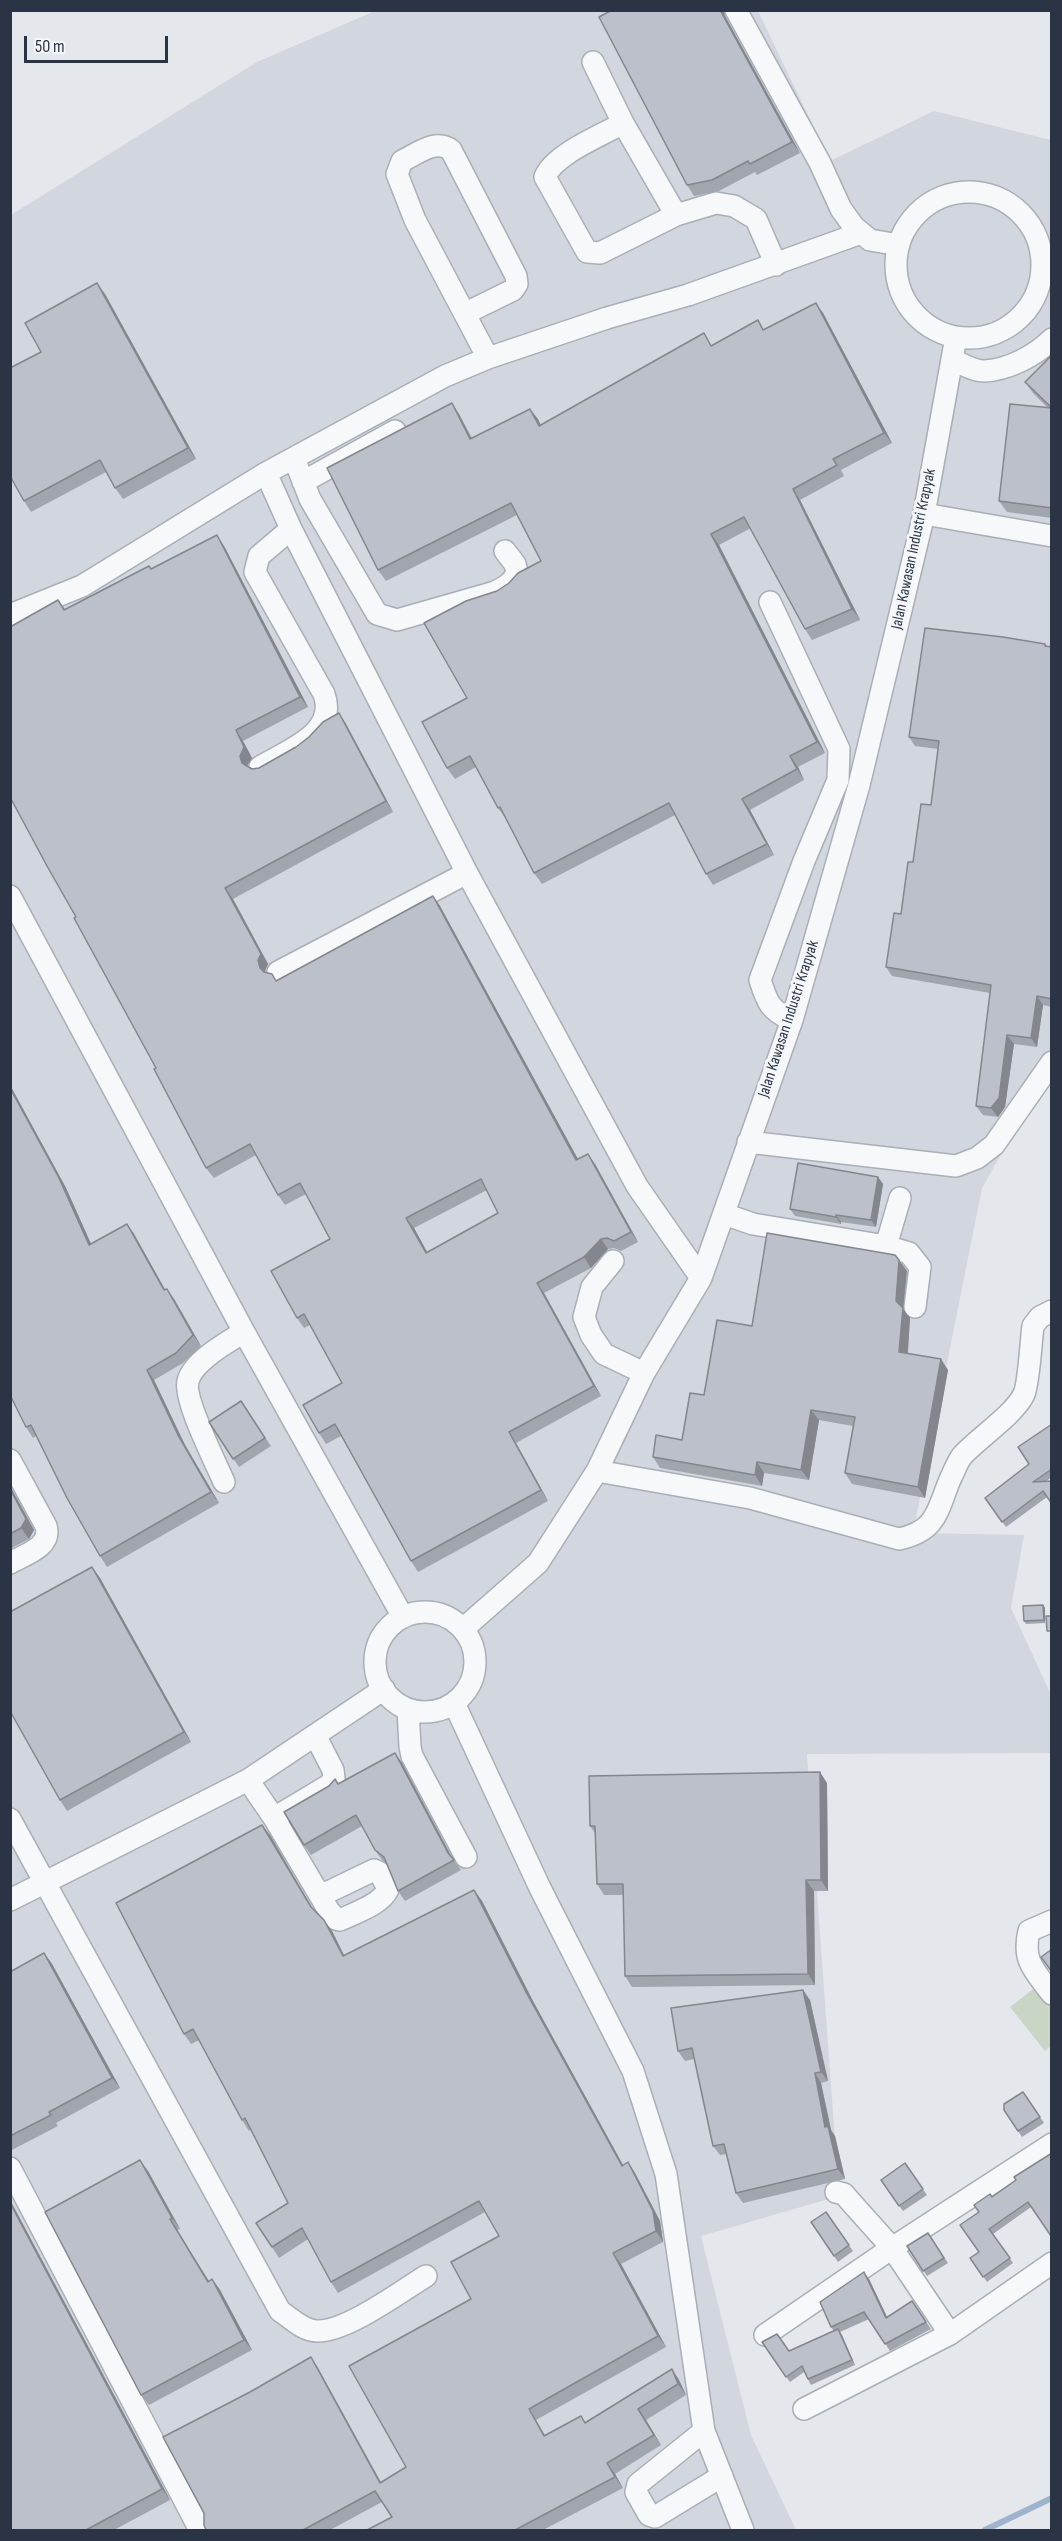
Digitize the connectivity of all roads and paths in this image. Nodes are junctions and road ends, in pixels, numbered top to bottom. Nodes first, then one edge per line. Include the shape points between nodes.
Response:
1 (736, 10) edge
2 (593, 62) dead end
3 (623, 123) junction
4 (676, 215) junction
5 (1042, 228) edge
6 (861, 233) junction
7 (899, 245) junction
8 (1049, 264) edge
9 (776, 265) junction
10 (466, 313) junction
11 (956, 337) junction
12 (1052, 339) edge
13 (488, 358) junction
14 (953, 360) junction
15 (395, 431) edge
16 (294, 458) junction
17 (266, 473) junction
18 (303, 482) junction
19 (924, 514) junction
20 (291, 529) junction
21 (1052, 536) edge
22 (505, 551) dead end
23 (770, 602) dead end
24 (10, 615) edge
25 (260, 767) edge
26 (468, 873) junction
27 (10, 896) edge
28 (278, 972) dead end
29 (792, 1020) junction
30 (1052, 1062) edge
31 (748, 1142) junction
32 (900, 1198) dead end
33 (724, 1214) junction
34 (886, 1246) junction
35 (613, 1261) edge
36 (701, 1278) junction
37 (915, 1307) dead end
38 (1052, 1311) edge
39 (244, 1332) junction
40 (644, 1373) junction
41 (10, 1460) edge
42 (597, 1471) junction
43 (224, 1482) dead end
44 (10, 1563) edge
45 (403, 1617) junction
46 (463, 1629) junction
47 (384, 1689) junction
48 (454, 1703) junction
49 (408, 1709) junction
50 (315, 1735) junction
51 (248, 1780) junction
52 (274, 1818) junction
53 (10, 1819) edge
54 (466, 1857) dead end
55 (44, 1882) junction
56 (320, 1896) dead end
57 (10, 1900) edge
58 (1052, 1921) edge
59 (1052, 1994) edge
60 (1052, 2144) edge
61 (10, 2168) edge
62 (837, 2192) dead end
63 (892, 2248) junction
64 (1052, 2263) edge
65 (426, 2276) dead end
66 (950, 2334) junction
67 (765, 2335) dead end
68 (804, 2409) dead end
69 (704, 2431) junction
70 (722, 2476) junction
71 (200, 2530) edge
72 (742, 2530) edge

1 - 6 street via 841,209
2 - 3 street
3 - 4 street
3 - 4 street via 548,168 545,177 579,240 587,252 600,253
4 - 9 street via 716,203 734,206 756,219
5 - 7 street via 1003,201 983,193 961,192 921,209 907,225
5 - 8 street via 1040,246
6 - 7 street via 870,240
6 - 9 street
7 - 11 street via 896,264 907,303 920,319
8 - 11 street via 1030,305 1017,321 978,338
9 - 13 street
10 - 10 street via 415,220 397,174 402,161 437,145 451,150 516,276 513,290
10 - 13 street
11 - 14 street, Jalan Kawasan Industri Krapyak
12 - 14 street via 1031,356 984,371
13 - 16 street via 446,376
14 - 19 street, Jalan Kawasan Industri Krapyak
15 - 18 street
16 - 17 street
16 - 18 street
17 - 20 street
17 - 24 street via 82,586
18 - 22 street via 377,614 386,619 397,620 505,587 517,572
19 - 21 street
19 - 29 street, Jalan Kawasan Industri Krapyak via 859,785
20 - 25 street via 259,556 255,572 324,694 328,710 326,720 310,737
20 - 26 street
23 - 29 street via 839,749 837,780 760,980 767,1001 777,1014
26 - 28 street
26 - 36 street via 637,1186
27 - 39 street
29 - 31 street, Jalan Kawasan Industri Krapyak
30 - 31 street via 994,1145 977,1158 956,1166
31 - 33 street, Jalan Kawasan Industri Krapyak
32 - 34 street
33 - 34 street via 753,1224
33 - 36 street, Jalan Kawasan Industri Krapyak
34 - 37 street via 909,1253 920,1267
35 - 40 street via 592,1287 584,1317 604,1354
36 - 40 street, Jalan Kawasan Industri Krapyak
38 - 42 street via 1033,1326 1024,1394 960,1458 933,1523 916,1535 899,1539 750,1497
39 - 43 street via 216,1349 198,1365 188,1381 189,1399
39 - 45 street
40 - 42 street, Jalan Kawasan Industri Krapyak
41 - 44 street via 48,1535 44,1544
42 - 46 street, Jalan Kawasan Industri Krapyak via 538,1563
45 - 46 street via 435,1613 450,1618
45 - 47 street via 390,1626 375,1657
46 - 48 street via 472,1643 475,1668 466,1691
47 - 49 street
47 - 50 street
48 - 49 street via 432,1711
48 - 69 street via 540,1888 633,2070 666,2174
49 - 54 street via 412,1756
50 - 51 street
50 - 52 street via 334,1779
51 - 52 street
51 - 55 street
52 - 56 street
53 - 55 street
55 - 57 street
55 - 65 street via 280,2311 303,2327 317,2331 350,2323
58 - 59 street via 1029,1931 1026,1954
60 - 63 street
61 - 71 street
62 - 63 street via 850,2200
63 - 66 street
63 - 67 street
64 - 66 street
66 - 68 street
69 - 70 street
69 - 70 street via 638,2484 636,2492 649,2515 656,2517
70 - 72 street

